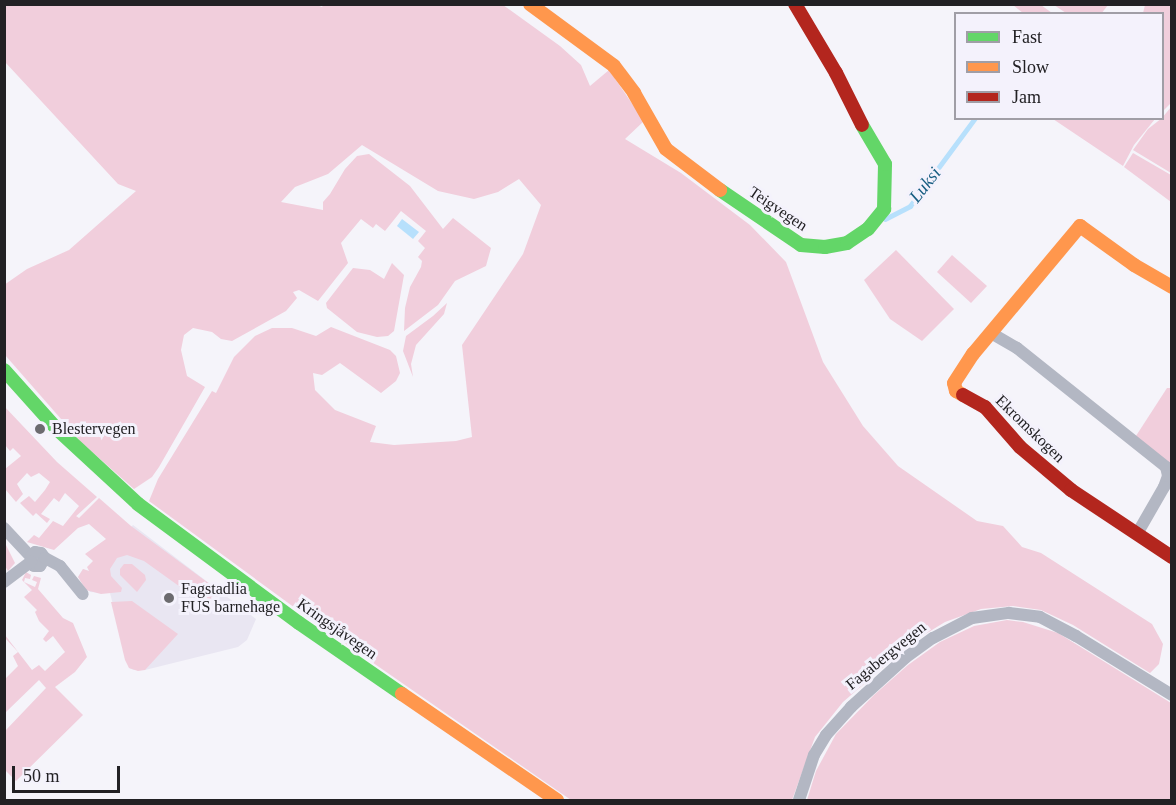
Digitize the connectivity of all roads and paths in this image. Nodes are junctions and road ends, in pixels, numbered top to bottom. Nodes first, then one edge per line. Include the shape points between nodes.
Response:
1 (530, 4) edge
2 (795, 4) edge
3 (1172, 286) edge
4 (991, 333) junction
5 (4, 370) edge
6 (4, 528) edge
7 (1137, 534) junction
8 (1172, 557) edge
9 (31, 559) junction
10 (4, 582) edge
11 (83, 594) dead end
12 (1172, 695) edge
13 (558, 801) edge
14 (799, 801) edge

1 - 2 street, Teigvegen via 614,66 666,149 801,245 825,247 846,243 868,229 884,209 885,164
3 - 4 street, Ekromskogen via 1134,265 1080,226
4 - 7 street via 1017,348 1166,467 1164,487
4 - 7 street, Ekromskogen via 960,371 954,383 956,391 985,407 1020,447 1071,490
5 - 13 street, Kringsjåvegen via 57,429 138,504 299,623
6 - 9 street
7 - 8 street, Ekromskogen
9 - 10 street
9 - 11 street via 35,552 41,553 60,566
12 - 14 street, Fagabergvegen via 1040,617 1009,613 972,618 905,657 850,706 814,755

